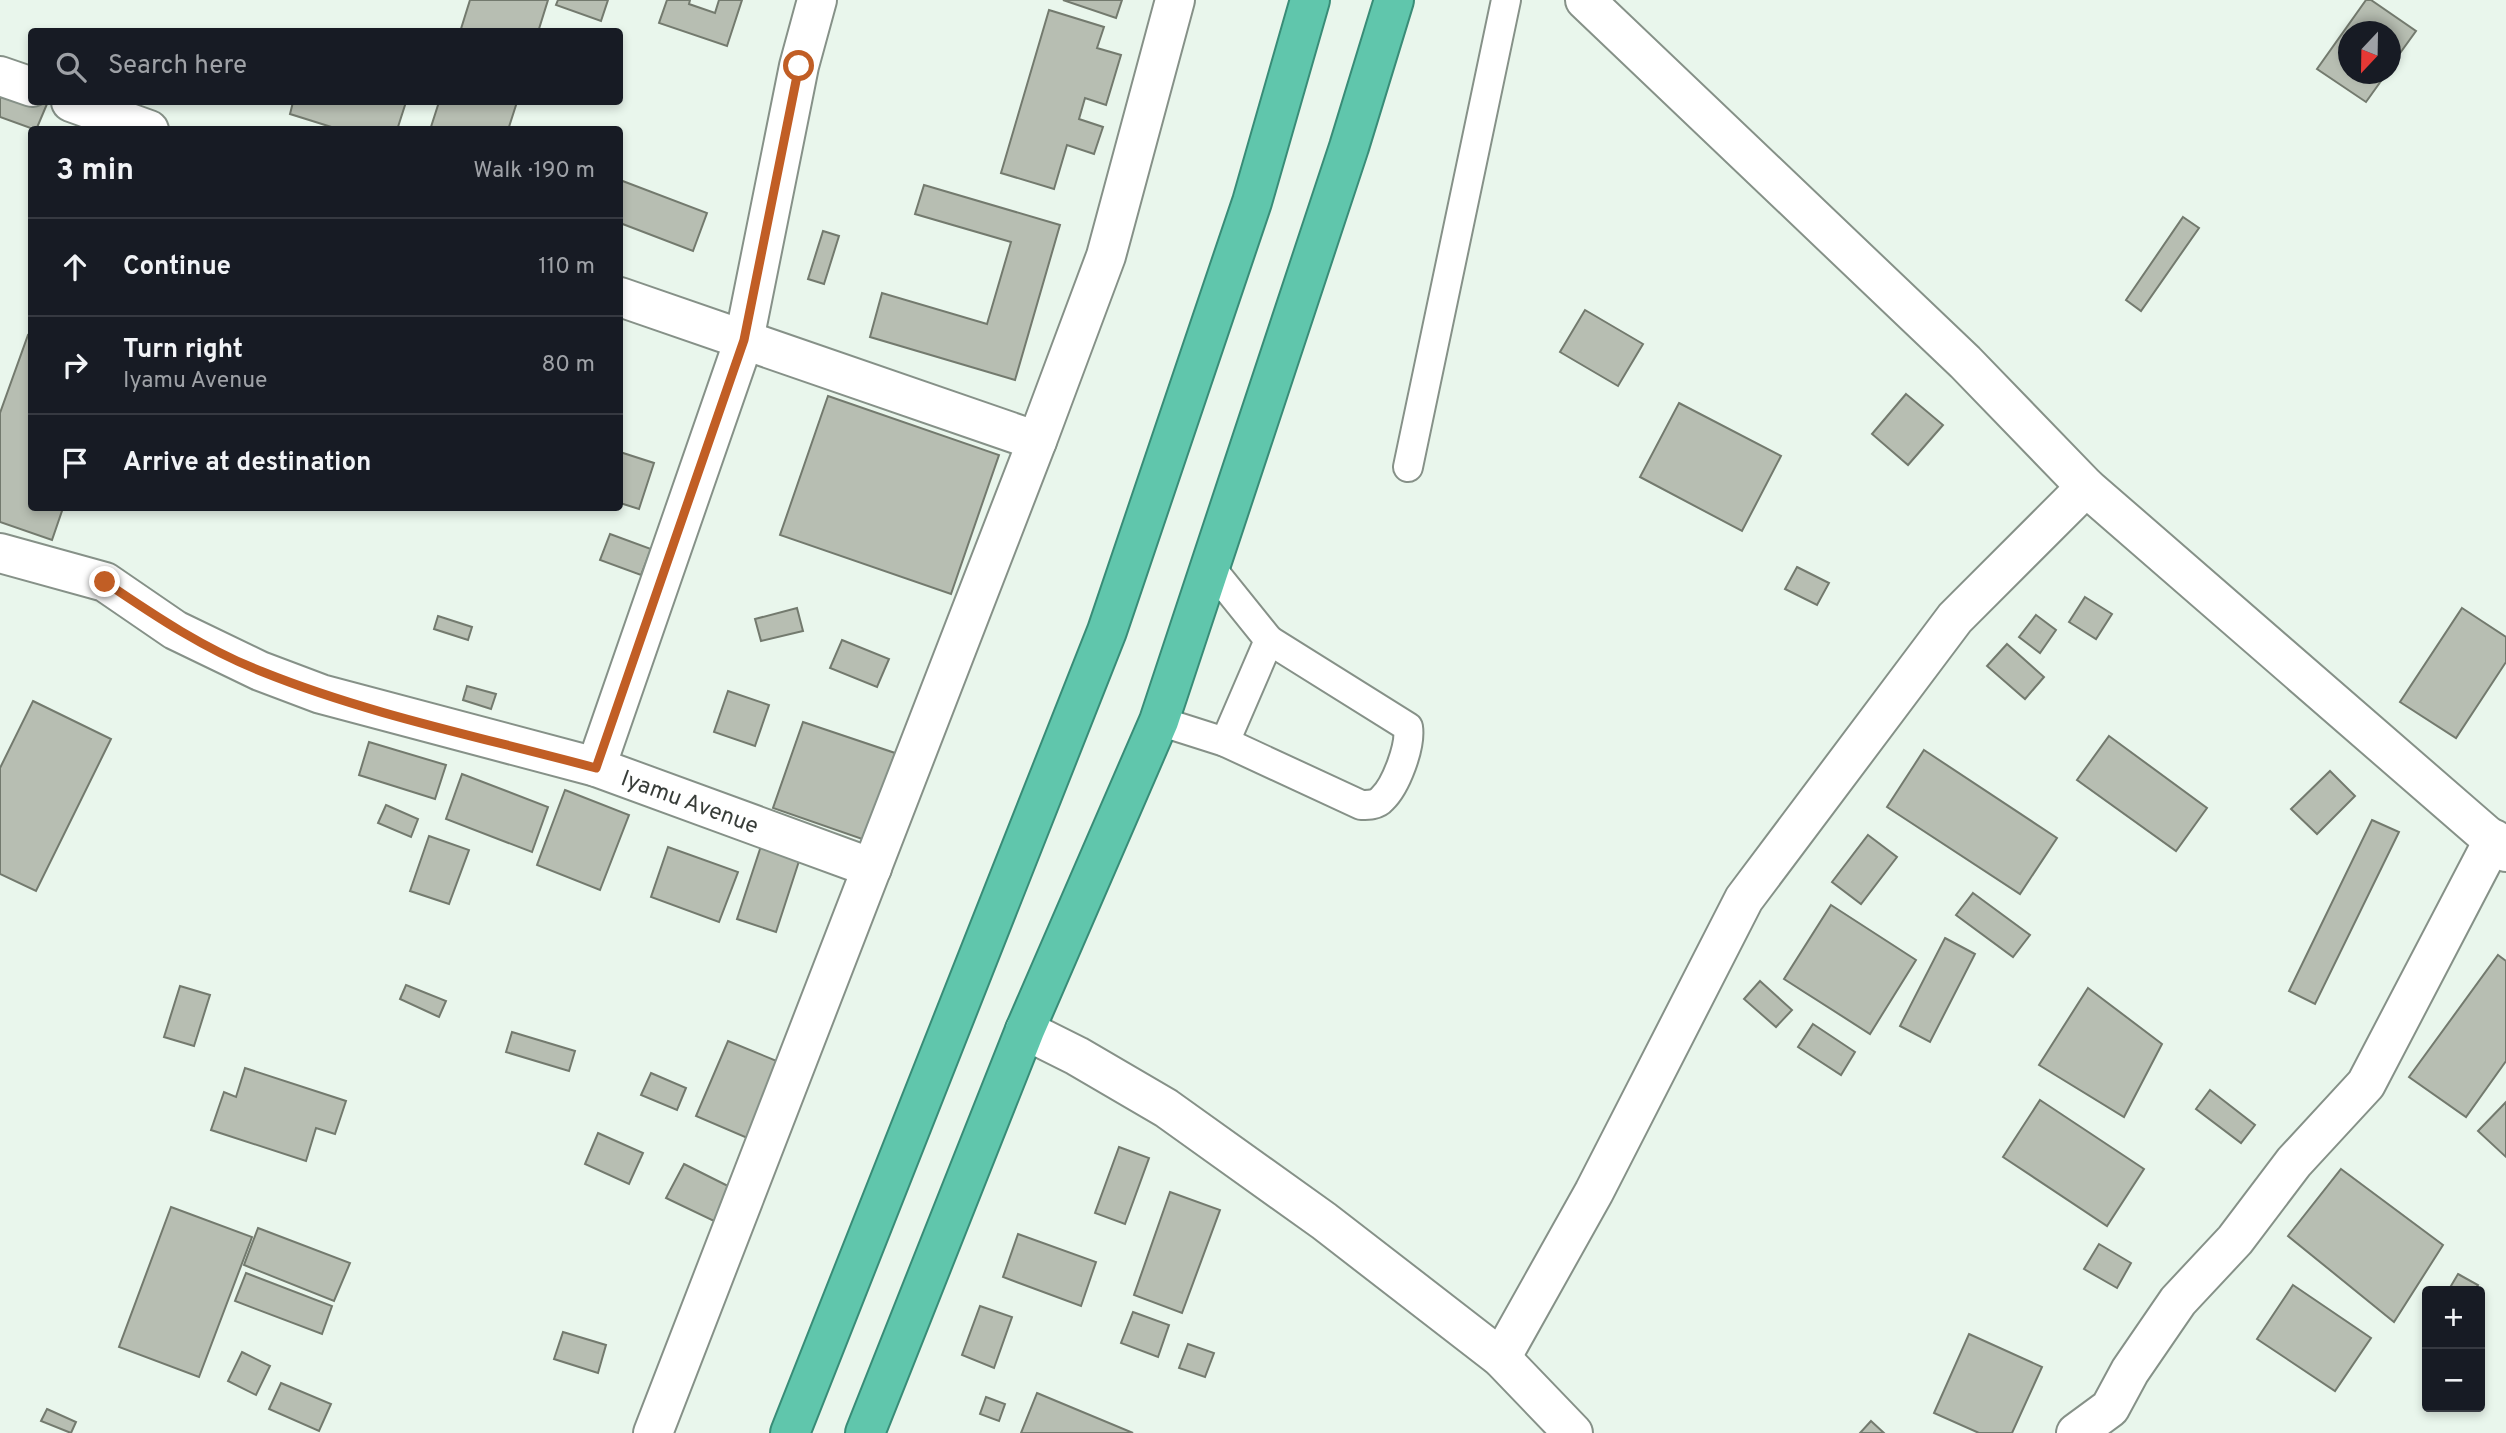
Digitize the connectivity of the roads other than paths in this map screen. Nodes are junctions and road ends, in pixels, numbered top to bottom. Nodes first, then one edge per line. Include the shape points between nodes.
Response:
1 (817, 0) edge
2 (1175, 0) edge
3 (1310, 0) edge
4 (1394, 0) edge
5 (1506, 0) edge
6 (1586, 0) edge
7 (0, 76) edge
8 (28, 86) edge
9 (79, 105) edge
10 (138, 126) edge
11 (623, 298) edge
12 (744, 340) junction
13 (1037, 441) junction
14 (1408, 467) dead end
15 (2085, 487) junction
16 (0, 553) edge
17 (1211, 568) junction
18 (1269, 640) junction
19 (1159, 721) junction
20 (1225, 742) junction
21 (596, 768) junction
22 (2500, 846) edge
23 (872, 868) junction
24 (1025, 1030) junction
25 (1501, 1358) junction
26 (653, 1433) edge
27 (790, 1433) edge
28 (865, 1433) edge
29 (1573, 1433) edge
30 (2077, 1433) edge

1 - 12 street via 799,66
2 - 13 street via 1106,256
3 - 27 highway via 1252,202 1107,631
4 - 17 highway
5 - 14 lane
6 - 15 street via 1965,362
7 - 8 street
9 - 10 street
11 - 12 street
12 - 13 street
12 - 21 street
13 - 23 street
15 - 22 street
15 - 25 street via 1955,618 1744,899 1594,1192
16 - 21 street, Iyamu Avenue via 105,582 175,629 260,671 309,689
17 - 18 lane
17 - 19 highway
18 - 20 lane
18 - 20 lane via 1408,727 1407,752 1383,799 1361,805
19 - 20 lane
19 - 24 highway
21 - 23 street, Iyamu Avenue
22 - 30 street via 2366,1084 2178,1301 2110,1408
23 - 26 street
24 - 25 street via 1166,1108 1324,1221
24 - 28 highway
25 - 29 street

